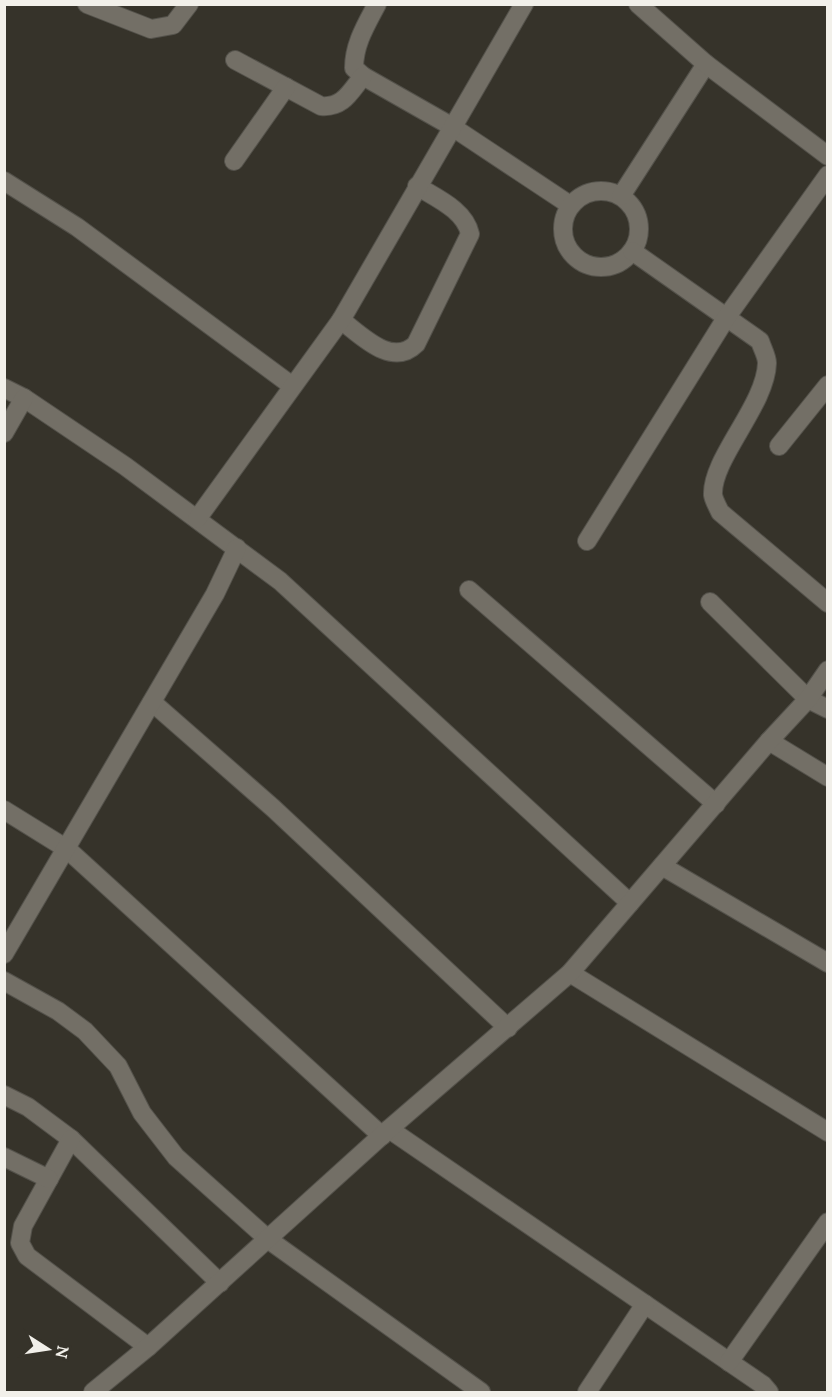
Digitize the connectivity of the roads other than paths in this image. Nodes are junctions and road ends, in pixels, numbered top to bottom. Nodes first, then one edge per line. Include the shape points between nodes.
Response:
1 (87, 4) edge
2 (189, 4) edge
3 (377, 4) edge
4 (524, 4) edge
5 (638, 4) edge
6 (234, 60) dead end
7 (706, 64) junction
8 (363, 76) junction
9 (286, 87) junction
10 (451, 126) junction
11 (828, 156) edge
12 (234, 161) dead end
13 (828, 175) edge
14 (4, 181) edge
15 (417, 186) junction
16 (621, 196) junction
17 (570, 206) junction
18 (632, 251) junction
19 (726, 318) junction
20 (340, 320) junction
21 (291, 385) junction
22 (828, 385) edge
23 (4, 388) edge
24 (24, 398) junction
25 (4, 433) edge
26 (779, 446) dead end
27 (197, 519) junction
28 (587, 541) dead end
29 (237, 548) junction
30 (469, 590) dead end
31 (710, 602) dead end
32 (828, 603) edge
33 (828, 670) edge
34 (808, 699) junction
35 (152, 702) junction
36 (828, 709) edge
37 (768, 741) junction
38 (828, 777) edge
39 (716, 804) junction
40 (4, 810) edge
41 (67, 849) junction
42 (662, 866) junction
43 (630, 903) junction
44 (4, 954) edge
45 (826, 959) edge
46 (570, 973) junction
47 (4, 981) edge
48 (508, 1028) junction
49 (4, 1095) edge
50 (386, 1132) junction
51 (828, 1132) edge
52 (71, 1139) junction
53 (4, 1157) edge
54 (49, 1179) junction
55 (828, 1222) edge
56 (269, 1240) junction
57 (220, 1283) junction
58 (645, 1304) junction
59 (148, 1347) junction
60 (729, 1362) junction
61 (93, 1392) edge
62 (481, 1392) edge
63 (587, 1392) edge
64 (769, 1392) edge

1 - 2 street via 151,30 173,25
3 - 8 street via 354,55 354,68
4 - 10 street
5 - 7 street
6 - 9 street
7 - 11 street
7 - 16 street
8 - 9 street via 340,104 332,107 321,106
8 - 10 street
9 - 12 street
10 - 15 street
10 - 17 street
13 - 19 street
14 - 21 street via 77,227
15 - 20 street
15 - 20 street via 456,212 468,224 470,234 416,344 408,352 397,354 381,349
16 - 17 street via 594,191
16 - 18 street via 637,215 638,240
17 - 18 street via 562,228 569,251 578,260 594,266 612,266
18 - 19 street
19 - 28 street
19 - 32 street via 760,341 767,361 753,405 717,475 713,496 720,512
20 - 21 street
21 - 27 street
22 - 26 street
23 - 24 street
24 - 25 street
24 - 27 street
27 - 29 street
29 - 35 street
29 - 43 street via 344,638
30 - 39 street
31 - 34 street
33 - 34 street
34 - 36 street
34 - 37 street
35 - 41 street
35 - 48 street via 273,808
37 - 38 street
37 - 39 street
39 - 42 street
40 - 41 street
41 - 44 street
41 - 50 street
42 - 43 street
42 - 45 street
43 - 46 street
46 - 48 street
46 - 51 street
47 - 56 street via 85,1031 118,1066 142,1113 176,1157
48 - 50 street
49 - 52 street via 28,1107
50 - 56 street
50 - 58 street
52 - 54 street
52 - 57 street
53 - 54 street
54 - 59 street via 23,1226 20,1243 27,1256
55 - 60 street
56 - 57 street
56 - 62 street
57 - 59 street
58 - 60 street
58 - 63 street
59 - 61 street
60 - 64 street

